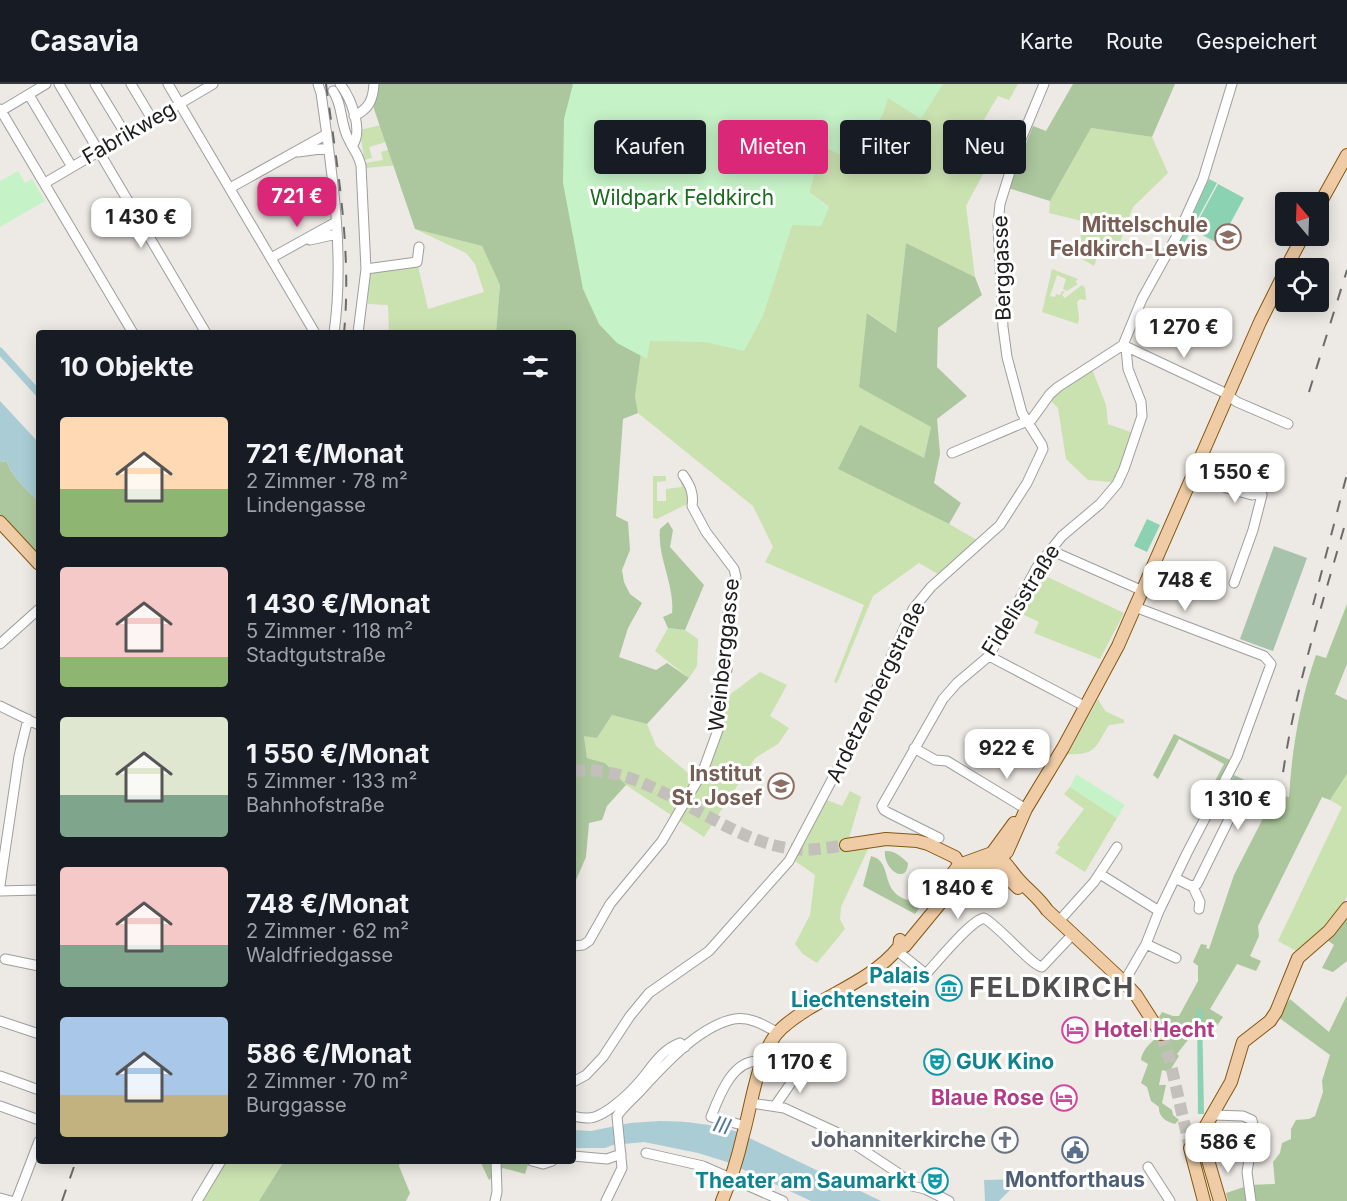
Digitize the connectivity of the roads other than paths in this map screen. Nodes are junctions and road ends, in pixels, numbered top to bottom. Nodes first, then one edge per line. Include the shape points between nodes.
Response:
1 (46, 84) edge
2 (59, 84) edge
3 (95, 84) edge
4 (131, 84) edge
5 (168, 84) edge
6 (213, 84) edge
7 (318, 84) edge
8 (374, 84) edge
9 (1044, 84) edge
10 (1232, 84) edge
11 (337, 87) edge
12 (29, 94) junction
13 (180, 104) junction
14 (1, 110) edge
15 (354, 116) junction
16 (152, 119) junction
17 (327, 134) junction
18 (126, 135) junction
19 (352, 146) junction
20 (328, 148) junction
21 (99, 151) junction
22 (293, 152) junction
23 (1347, 155) edge
24 (72, 167) junction
25 (45, 183) junction
26 (230, 188) junction
27 (1326, 192) edge
28 (336, 222) junction
29 (337, 234) junction
30 (301, 242) junction
31 (419, 247) dead end
32 (271, 258) junction
33 (366, 269) junction
34 (1275, 293) edge
35 (132, 330) edge
36 (204, 330) edge
37 (313, 330) edge
38 (334, 330) edge
39 (358, 330) edge
40 (1125, 346) junction
41 (1228, 396) junction
42 (1026, 421) junction
43 (1288, 424) dead end
44 (952, 453) dead end
45 (1194, 474) junction
46 (682, 475) dead end
47 (0, 522) edge
48 (1050, 550) junction
49 (36, 561) edge
50 (1234, 583) dead end
51 (1143, 591) junction
52 (1135, 607) junction
53 (36, 612) edge
54 (0, 644) edge
55 (989, 656) junction
56 (0, 706) edge
57 (1086, 706) junction
58 (28, 719) junction
59 (36, 723) edge
60 (914, 748) junction
61 (1217, 796) junction
62 (1026, 809) junction
63 (909, 824) junction
64 (939, 838) dead end
65 (912, 840) junction
66 (846, 845) tunnel mouth
67 (1117, 847) dead end
68 (996, 858) junction
69 (963, 868) junction
70 (1094, 877) junction
71 (1175, 878) junction
72 (0, 885) edge
73 (1193, 886) junction
74 (36, 890) edge
75 (0, 891) edge
76 (1347, 908) edge
77 (1199, 909) dead end
78 (1160, 911) junction
79 (1059, 921) junction
80 (1073, 934) junction
81 (1146, 944) junction
82 (576, 946) edge
83 (898, 949) junction
84 (1176, 958) dead end
85 (5, 959) dead end
86 (36, 965) edge
87 (1124, 982) junction
88 (0, 1021) edge
89 (1158, 1029) tunnel mouth
90 (36, 1033) edge
91 (778, 1033) junction
92 (685, 1047) junction
93 (763, 1062) junction
94 (811, 1068) dead end
95 (0, 1076) edge
96 (576, 1080) edge
97 (36, 1089) edge
98 (751, 1103) junction
99 (0, 1106) edge
100 (776, 1107) junction
101 (1213, 1115) junction
102 (576, 1117) edge
103 (36, 1119) edge
104 (745, 1130) junction
105 (1190, 1148) tunnel mouth
106 (36, 1150) edge
107 (620, 1150) junction
108 (646, 1153) dead end
109 (576, 1156) edge
110 (219, 1164) edge
111 (496, 1164) edge
112 (1148, 1167) dead end
113 (732, 1173) junction
114 (0, 1197) edge
115 (11, 1201) edge
116 (16, 1201) edge
117 (197, 1201) edge
118 (495, 1201) edge
119 (606, 1201) edge
120 (723, 1201) edge
121 (783, 1201) edge
122 (949, 1201) edge
123 (1170, 1201) edge
124 (1204, 1201) edge
125 (1220, 1201) edge
126 (1251, 1201) edge

1 - 12 street
2 - 21 street
3 - 18 street
4 - 16 street
5 - 13 street
6 - 13 street, Fabrikweg
7 - 17 street
8 - 15 street via 370,105
9 - 42 street, Berggasse via 1017,149 998,215 1007,357
10 - 40 street via 1206,173 1142,299
11 - 15 street via 349,101
11 - 19 street
12 - 14 street
12 - 24 street
13 - 16 street, Fabrikweg
13 - 26 street
14 - 25 street
15 - 19 street via 357,138
16 - 18 street, Fabrikweg
17 - 20 street
17 - 22 street
18 - 21 street, Fabrikweg
19 - 33 street via 361,166
20 - 22 street
20 - 28 street
21 - 24 street, Fabrikweg
21 - 36 street
22 - 26 street
23 - 27 main road
24 - 25 street, Fabrikweg
25 - 35 street
26 - 32 street
28 - 29 street
28 - 30 street
29 - 30 street
29 - 38 street
30 - 32 street
31 - 33 street via 417,262
32 - 37 street
33 - 39 street
34 - 41 main road
40 - 41 street
40 - 42 street via 1058,387
40 - 48 street, Fidelisstraße via 1128,369 1143,410 1124,468 1109,494
41 - 43 street
41 - 45 main road
42 - 44 street
42 - 96 street, Ardetzenbergstraße via 1043,449 1027,483 997,528 931,587 913,609 844,758 789,861 709,951 649,993 603,1057
45 - 50 street via 1226,488 1262,495
45 - 51 main road
46 - 82 street, Weinberggasse via 692,490 692,506 736,578 728,611 727,669 718,730 703,771 662,842 616,896 589,941
47 - 49 main road
48 - 51 street
48 - 55 street, Fidelisstraße via 1027,582
51 - 52 main road
52 - 57 main road
52 - 61 street via 1264,656 1271,664 1239,753
53 - 54 street
55 - 57 street
55 - 60 street, Fidelisstraße via 943,699
56 - 58 street
57 - 62 main road
58 - 59 street
58 - 72 street
60 - 62 street via 935,760 947,761
60 - 63 street, Fidelisstraße via 883,803 883,809
61 - 71 street
61 - 73 street via 1235,807
62 - 68 main road
63 - 64 street
63 - 65 street
65 - 66 main road via 886,838
65 - 69 main road via 955,857
67 - 70 street
68 - 69 main road
68 - 79 main road via 1034,903
69 - 83 main road via 905,946
70 - 78 street
70 - 79 street
71 - 73 street
71 - 78 street
73 - 77 street
74 - 75 street
76 - 101 main road via 1299,958 1270,1021 1243,1042 1231,1082
78 - 81 street
79 - 80 main road
80 - 83 street via 1042,967 1031,962 1006,934 984,918 975,921 926,974
80 - 87 main road
81 - 84 street
81 - 87 street
83 - 91 main road via 875,970 804,1012
85 - 86 street
87 - 89 main road
88 - 90 street
91 - 92 street via 758,1022 729,1020
91 - 93 main road
92 - 102 street via 680,1043 668,1048 639,1082 600,1114 587,1119
92 - 107 street via 658,1070 617,1119
93 - 98 main road
93 - 104 street via 751,1061 735,1072 711,1117
94 - 100 street via 793,1080
95 - 97 street
98 - 100 street
98 - 104 main road
99 - 103 street
100 - 122 street via 837,1132 912,1186
101 - 125 main road via 1202,1137
101 - 126 street via 1252,1120 1247,1172
104 - 113 main road
105 - 124 main road
106 - 116 street
107 - 109 street via 607,1159
107 - 119 street via 621,1172
108 - 113 street
110 - 117 street
111 - 118 street
112 - 123 street
113 - 120 main road
113 - 121 street
114 - 115 street

